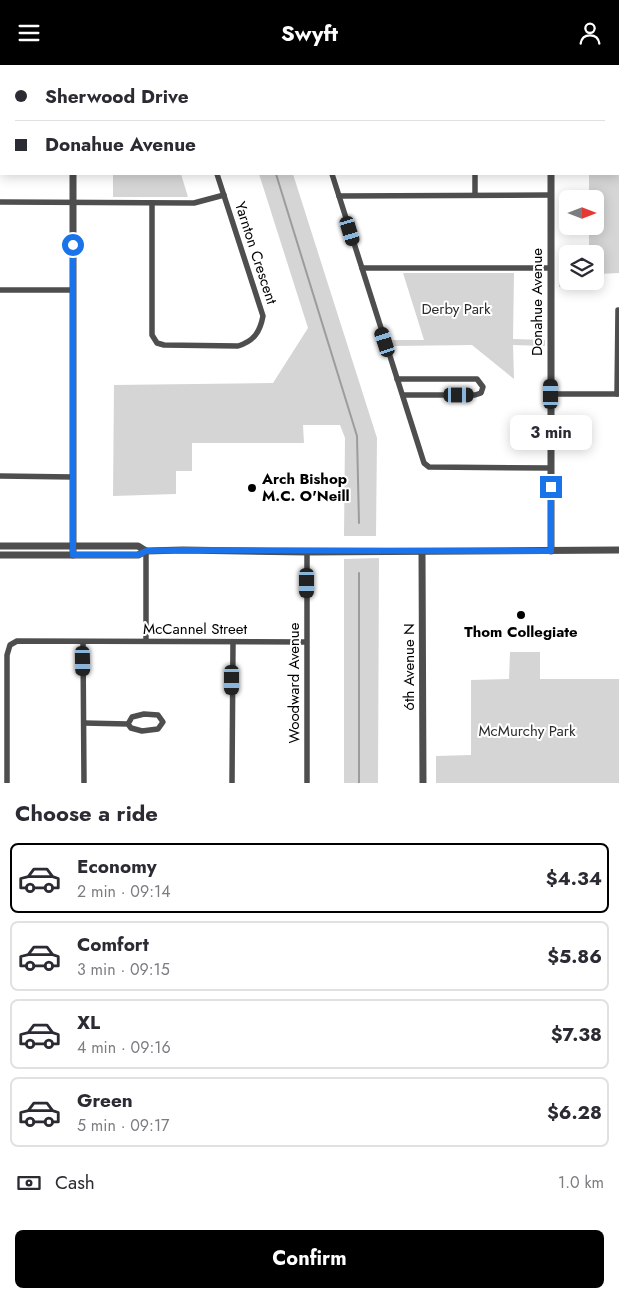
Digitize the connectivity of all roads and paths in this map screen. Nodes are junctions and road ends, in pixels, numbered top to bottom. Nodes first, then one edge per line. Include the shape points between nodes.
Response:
1 (73, 175) edge
2 (217, 175) edge
3 (332, 175) edge
4 (475, 175) edge
5 (551, 175) edge
6 (224, 195) junction
7 (475, 195) junction
8 (551, 195) junction
9 (339, 196) junction
10 (0, 202) edge
11 (73, 203) junction
12 (152, 203) junction
13 (362, 268) junction
14 (551, 268) junction
15 (0, 290) edge
16 (73, 290) junction
17 (618, 310) dead end
18 (397, 379) junction
19 (551, 394) junction
20 (618, 394) edge
21 (403, 395) junction
22 (551, 468) junction
23 (0, 476) edge
24 (73, 477) junction
25 (0, 545) edge
26 (73, 545) junction
27 (619, 550) edge
28 (146, 551) junction
29 (551, 551) junction
30 (307, 552) junction
31 (422, 552) junction
32 (0, 555) edge
33 (73, 555) junction
34 (146, 641) junction
35 (83, 642) junction
36 (233, 642) junction
37 (306, 642) junction
38 (84, 723) junction
39 (128, 723) junction
40 (7, 783) edge
41 (84, 783) edge
42 (232, 783) edge
43 (307, 783) edge
44 (423, 783) edge

1 - 11 street
2 - 6 street, Yarnton Crescent
3 - 9 street
4 - 7 street
5 - 8 street, Donahue Avenue
6 - 12 street via 194,203
6 - 12 street, Yarnton Crescent via 263,316 257,336 238,346 156,343 152,335
7 - 8 street
7 - 9 street
8 - 14 street, Donahue Avenue
9 - 13 street
10 - 11 street
11 - 12 street
11 - 16 street
13 - 14 street
13 - 18 street
14 - 19 street, Donahue Avenue
15 - 16 street
16 - 24 street
17 - 20 street
18 - 21 street
18 - 21 street via 477,379 482,387 481,393 475,395
19 - 20 street
19 - 22 street, Donahue Avenue
21 - 22 street via 420,453 429,467
22 - 29 street, Donahue Avenue
23 - 24 street
24 - 26 street
25 - 26 street
26 - 28 street via 138,546
26 - 33 street
27 - 29 street
28 - 30 street
28 - 33 street via 138,555
28 - 34 street
29 - 31 street
30 - 31 street
30 - 37 street, Woodward Avenue
31 - 44 street, 6th Avenue N
32 - 33 street
34 - 35 street, McCannel Street
34 - 36 street, McCannel Street
35 - 38 street
35 - 40 street, McCannel Street via 17,641 10,645 7,655
36 - 37 street, McCannel Street
36 - 42 street
37 - 43 street, Woodward Avenue
38 - 39 street
38 - 41 street
39 - 39 street via 131,728 146,731 158,729 163,722 158,715 144,714 132,717

